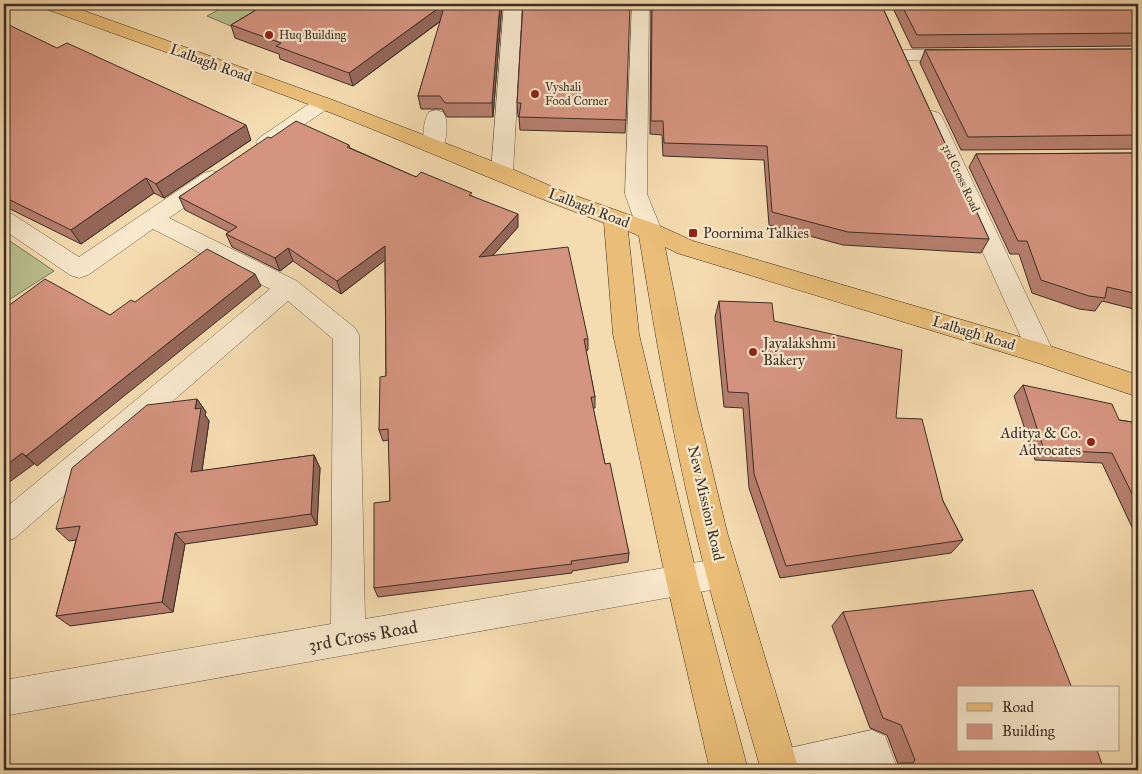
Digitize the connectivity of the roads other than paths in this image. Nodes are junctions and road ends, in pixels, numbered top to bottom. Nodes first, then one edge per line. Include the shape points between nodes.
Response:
1 (48, 4) edge
2 (513, 4) edge
3 (640, 4) edge
4 (905, 56) edge
5 (983, 56) edge
6 (924, 99) edge
7 (322, 103) junction
8 (436, 116) edge
9 (434, 146) junction
10 (250, 153) edge
11 (225, 170) edge
12 (502, 173) junction
13 (615, 218) junction
14 (4, 219) edge
15 (152, 219) junction
16 (650, 232) junction
17 (288, 287) junction
18 (1040, 353) junction
19 (1138, 386) edge
20 (4, 528) edge
21 (722, 573) junction
22 (682, 580) junction
23 (348, 638) junction
24 (4, 698) edge
25 (780, 769) edge
26 (729, 770) edge
27 (879, 770) edge

1 - 7 main road, Lalbagh Road
2 - 12 street
3 - 16 street via 636,194
4 - 5 street
6 - 18 street, 3rd Cross Road via 962,159
7 - 9 main road, Lalbagh Road
7 - 10 street
8 - 9 street
9 - 12 main road, Lalbagh Road
11 - 15 street
12 - 13 main road, Lalbagh Road
13 - 16 main road, Lalbagh Road
13 - 22 main road via 626,334
14 - 15 street via 79,269
15 - 17 street
16 - 18 main road, Lalbagh Road via 685,247
16 - 21 main road, New Mission Road via 702,492
17 - 20 street
17 - 23 street via 346,335
18 - 19 main road, Lalbagh Road
21 - 22 street, 3rd Cross Road
21 - 25 main road, New Mission Road
22 - 23 street, 3rd Cross Road
22 - 26 main road
23 - 24 street, 3rd Cross Road
25 - 27 street via 872,748

